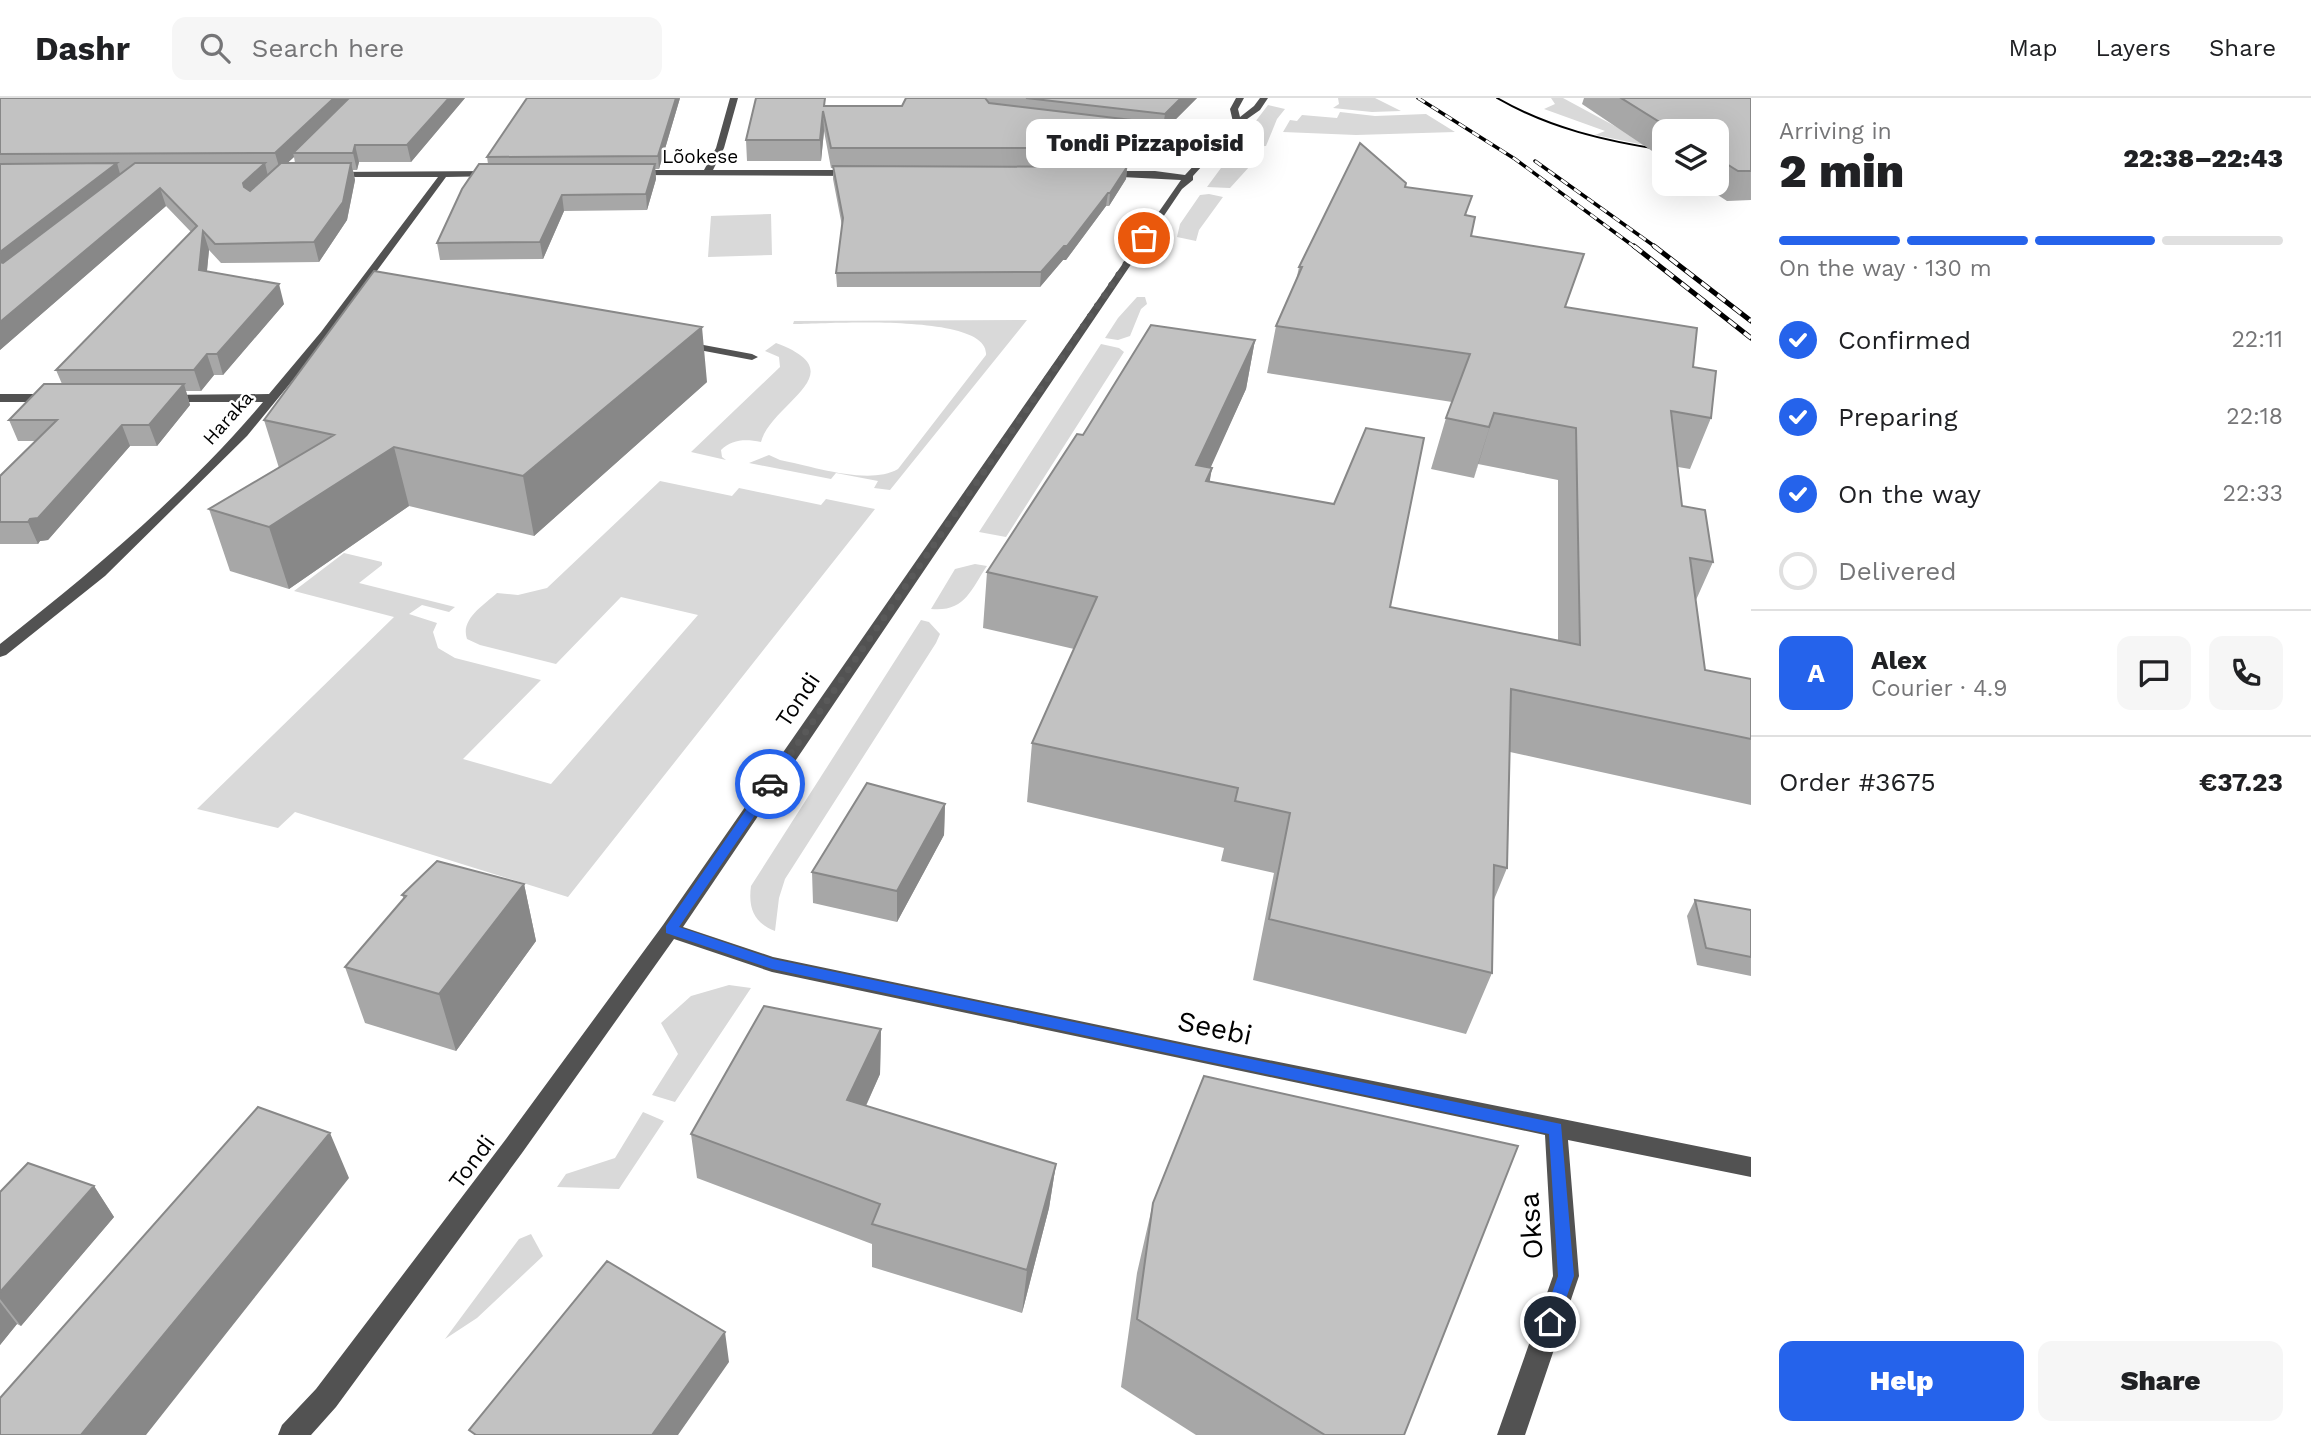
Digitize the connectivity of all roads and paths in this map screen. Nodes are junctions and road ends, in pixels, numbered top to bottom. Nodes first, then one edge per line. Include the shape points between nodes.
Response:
1 (734, 98) edge
2 (1240, 98) edge
3 (1264, 98) edge
4 (1237, 122) junction
5 (1118, 133) edge
6 (1050, 145) edge
7 (1218, 145) junction
8 (618, 173) edge
9 (707, 173) junction
10 (863, 173) edge
11 (1062, 173) edge
12 (1074, 173) junction
13 (325, 174) edge
14 (444, 174) junction
15 (505, 174) edge
16 (1190, 178) junction
17 (673, 343) edge
18 (752, 357) dead end
19 (0, 398) edge
20 (69, 398) edge
21 (152, 398) edge
22 (272, 398) junction
23 (0, 652) edge
24 (670, 930) junction
25 (1556, 1129) junction
26 (1751, 1167) edge
27 (292, 1435) edge
28 (1511, 1435) edge

1 - 9 street via 720,148
2 - 4 street via 1234,108
3 - 4 street, Tondi
4 - 7 street, Tondi
5 - 7 street
6 - 12 street
7 - 16 street, Tondi
8 - 9 street, Lõokese
9 - 10 street, Lõokese
11 - 12 street
12 - 16 street
13 - 14 street
14 - 15 street
14 - 22 street, Haraka via 360,296
16 - 24 street, Tondi via 1156,220
17 - 18 street
19 - 20 street
21 - 22 street
22 - 23 street, Haraka via 243,433 100,573
24 - 25 street, Seebi via 772,964
24 - 27 street, Tondi via 326,1398
25 - 26 street, Seebi
25 - 28 street, Oksa via 1566,1276

